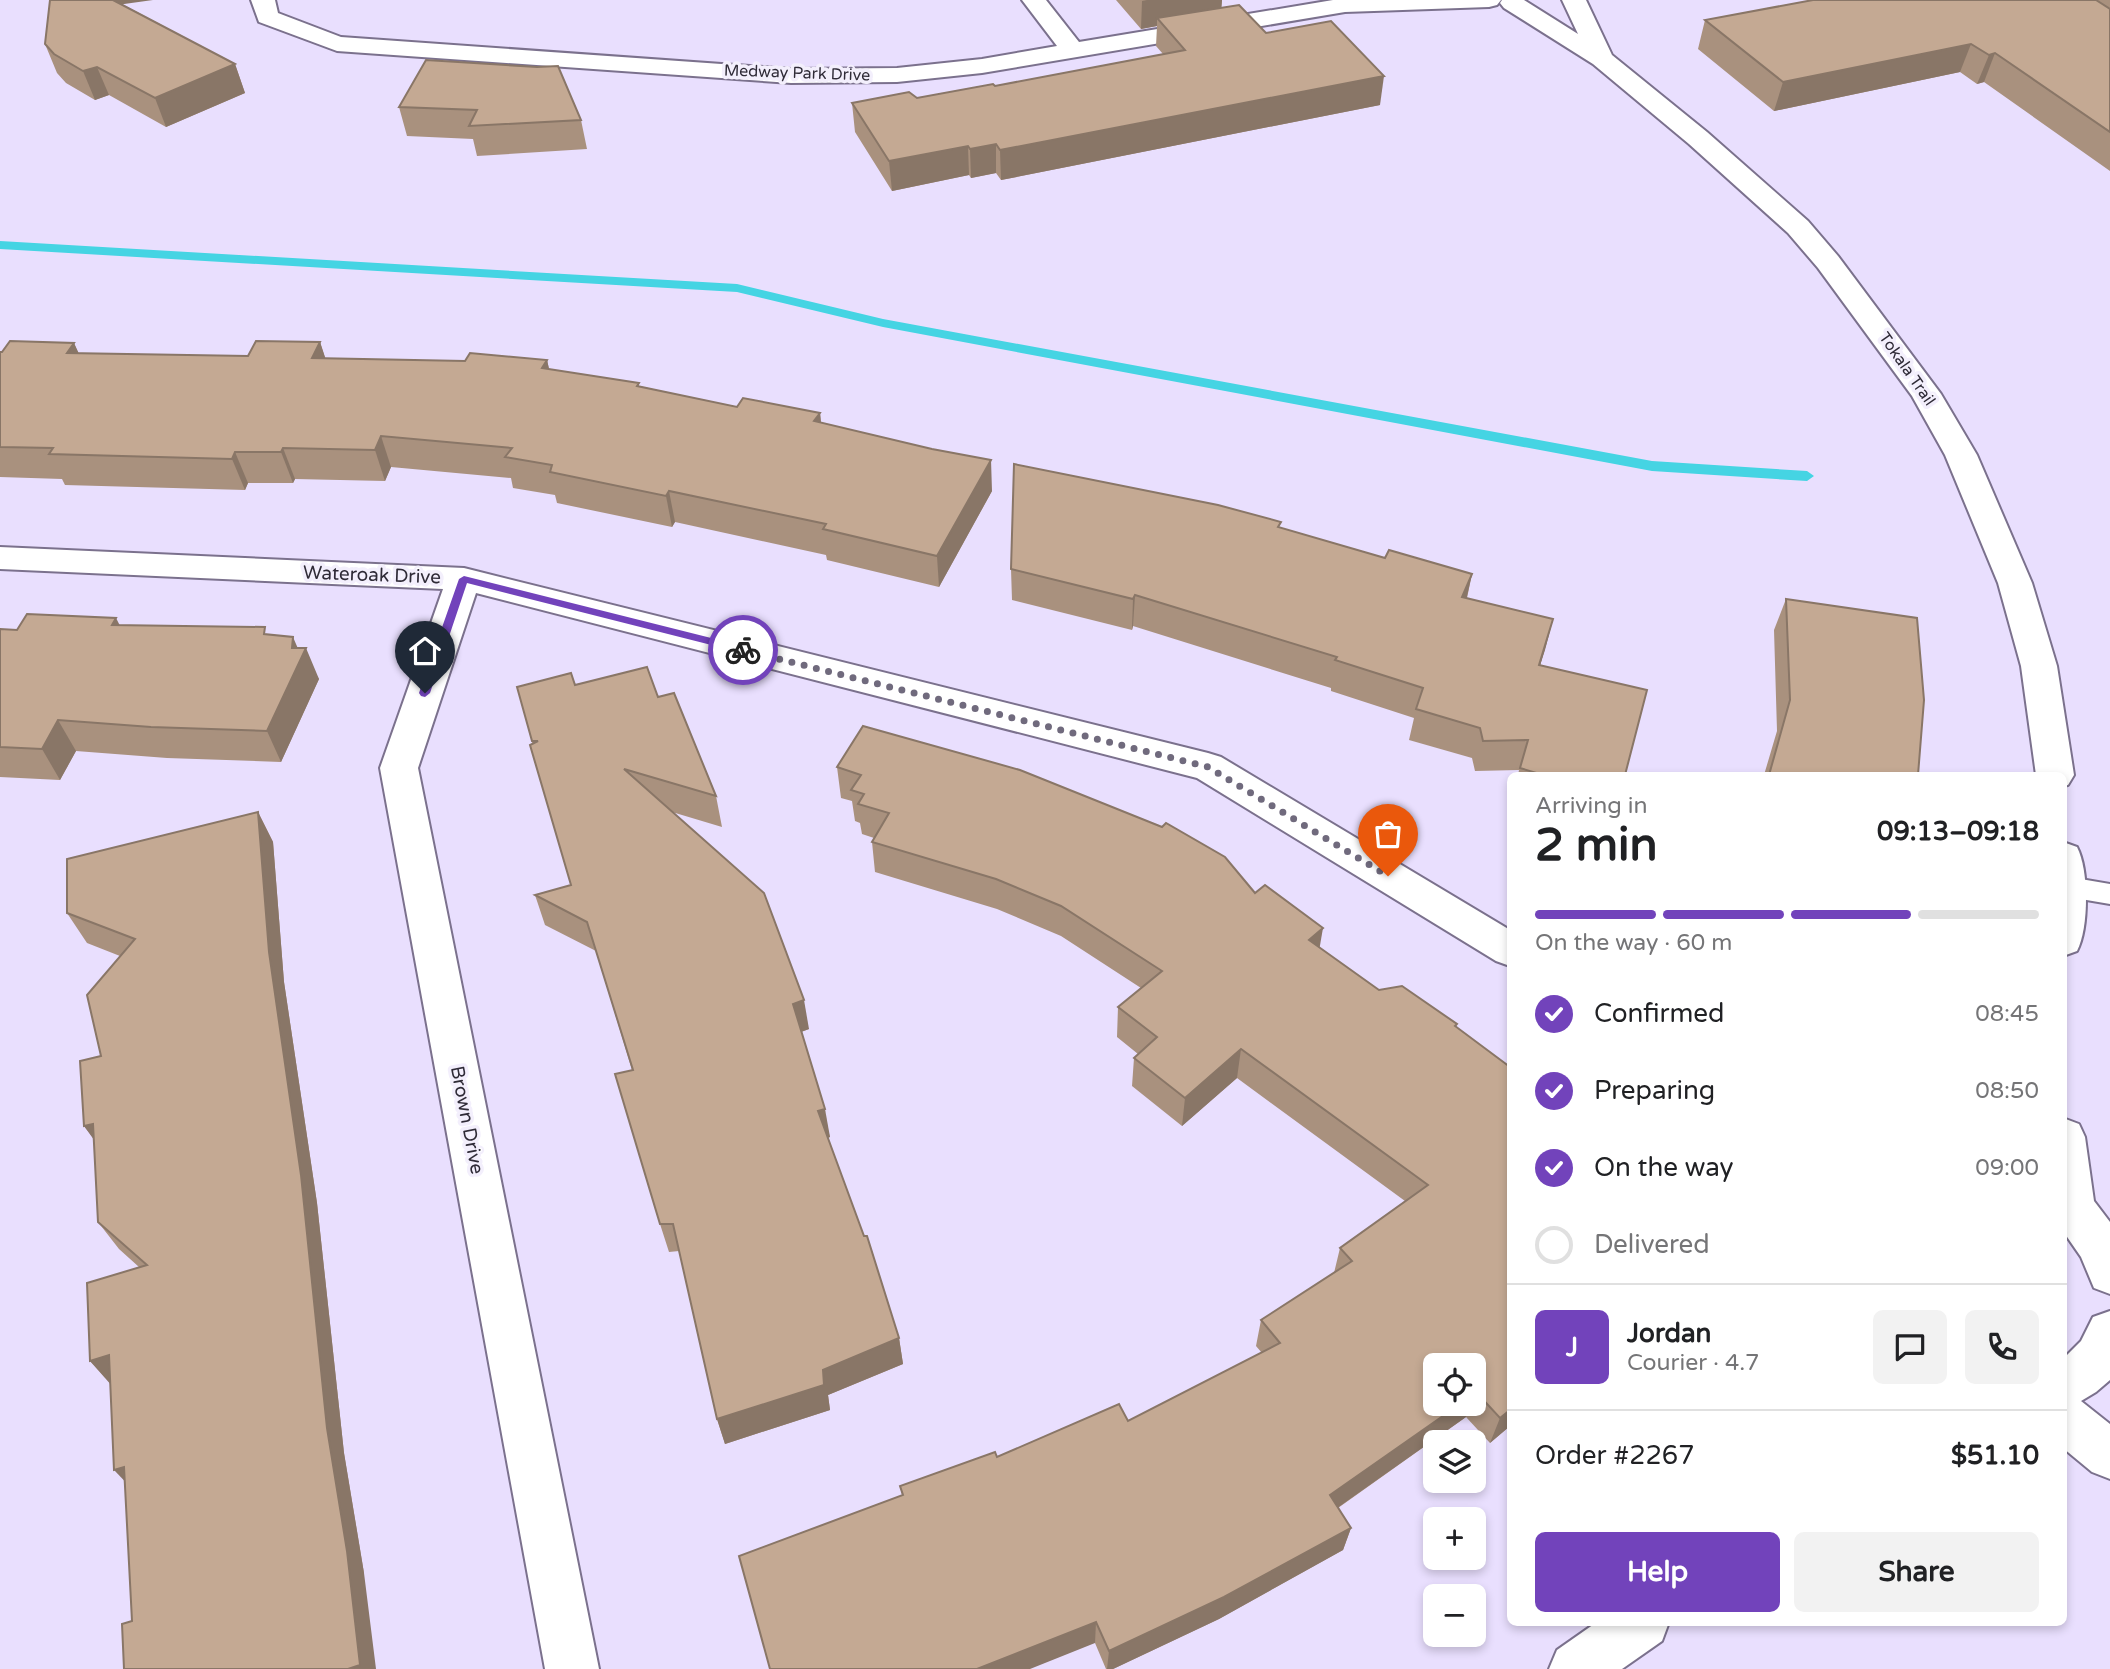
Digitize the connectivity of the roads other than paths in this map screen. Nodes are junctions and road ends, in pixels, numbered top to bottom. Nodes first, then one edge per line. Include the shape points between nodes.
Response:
1 (263, 0) edge
2 (1034, 0) edge
3 (1557, 0) edge
4 (1574, 0) edge
5 (1496, 1) edge
6 (1351, 3) edge
7 (1072, 49) junction
8 (1602, 59) junction
9 (0, 558) edge
10 (464, 579) junction
11 (2055, 772) edge
12 (2067, 873) edge
13 (2110, 894) edge
14 (1507, 948) edge
15 (2068, 1204) edge
16 (2110, 1271) edge
17 (2110, 1333) edge
18 (2067, 1383) edge
19 (2067, 1420) edge
20 (2110, 1455) edge
21 (1637, 1626) edge
22 (572, 1669) edge
23 (1576, 1669) edge

1 - 7 street, Medway Park Drive via 267,17 337,44 791,76 897,75 982,66
2 - 7 street
3 - 5 street, Medway Park Drive
4 - 8 street, Tokala Trail
5 - 6 street, Medway Park Drive
5 - 8 street, Tokala Trail
6 - 7 street, Medway Park Drive
8 - 11 street, Tokala Trail via 1798,227 1926,394 1961,455 2015,583 2039,666
9 - 10 street, Wateroak Drive
10 - 14 street, Wateroak Drive via 1208,767
10 - 22 street, Brown Drive via 400,768
12 - 13 lane
15 - 16 street via 2100,1247
17 - 18 street via 2105,1351
19 - 20 street
21 - 23 street

